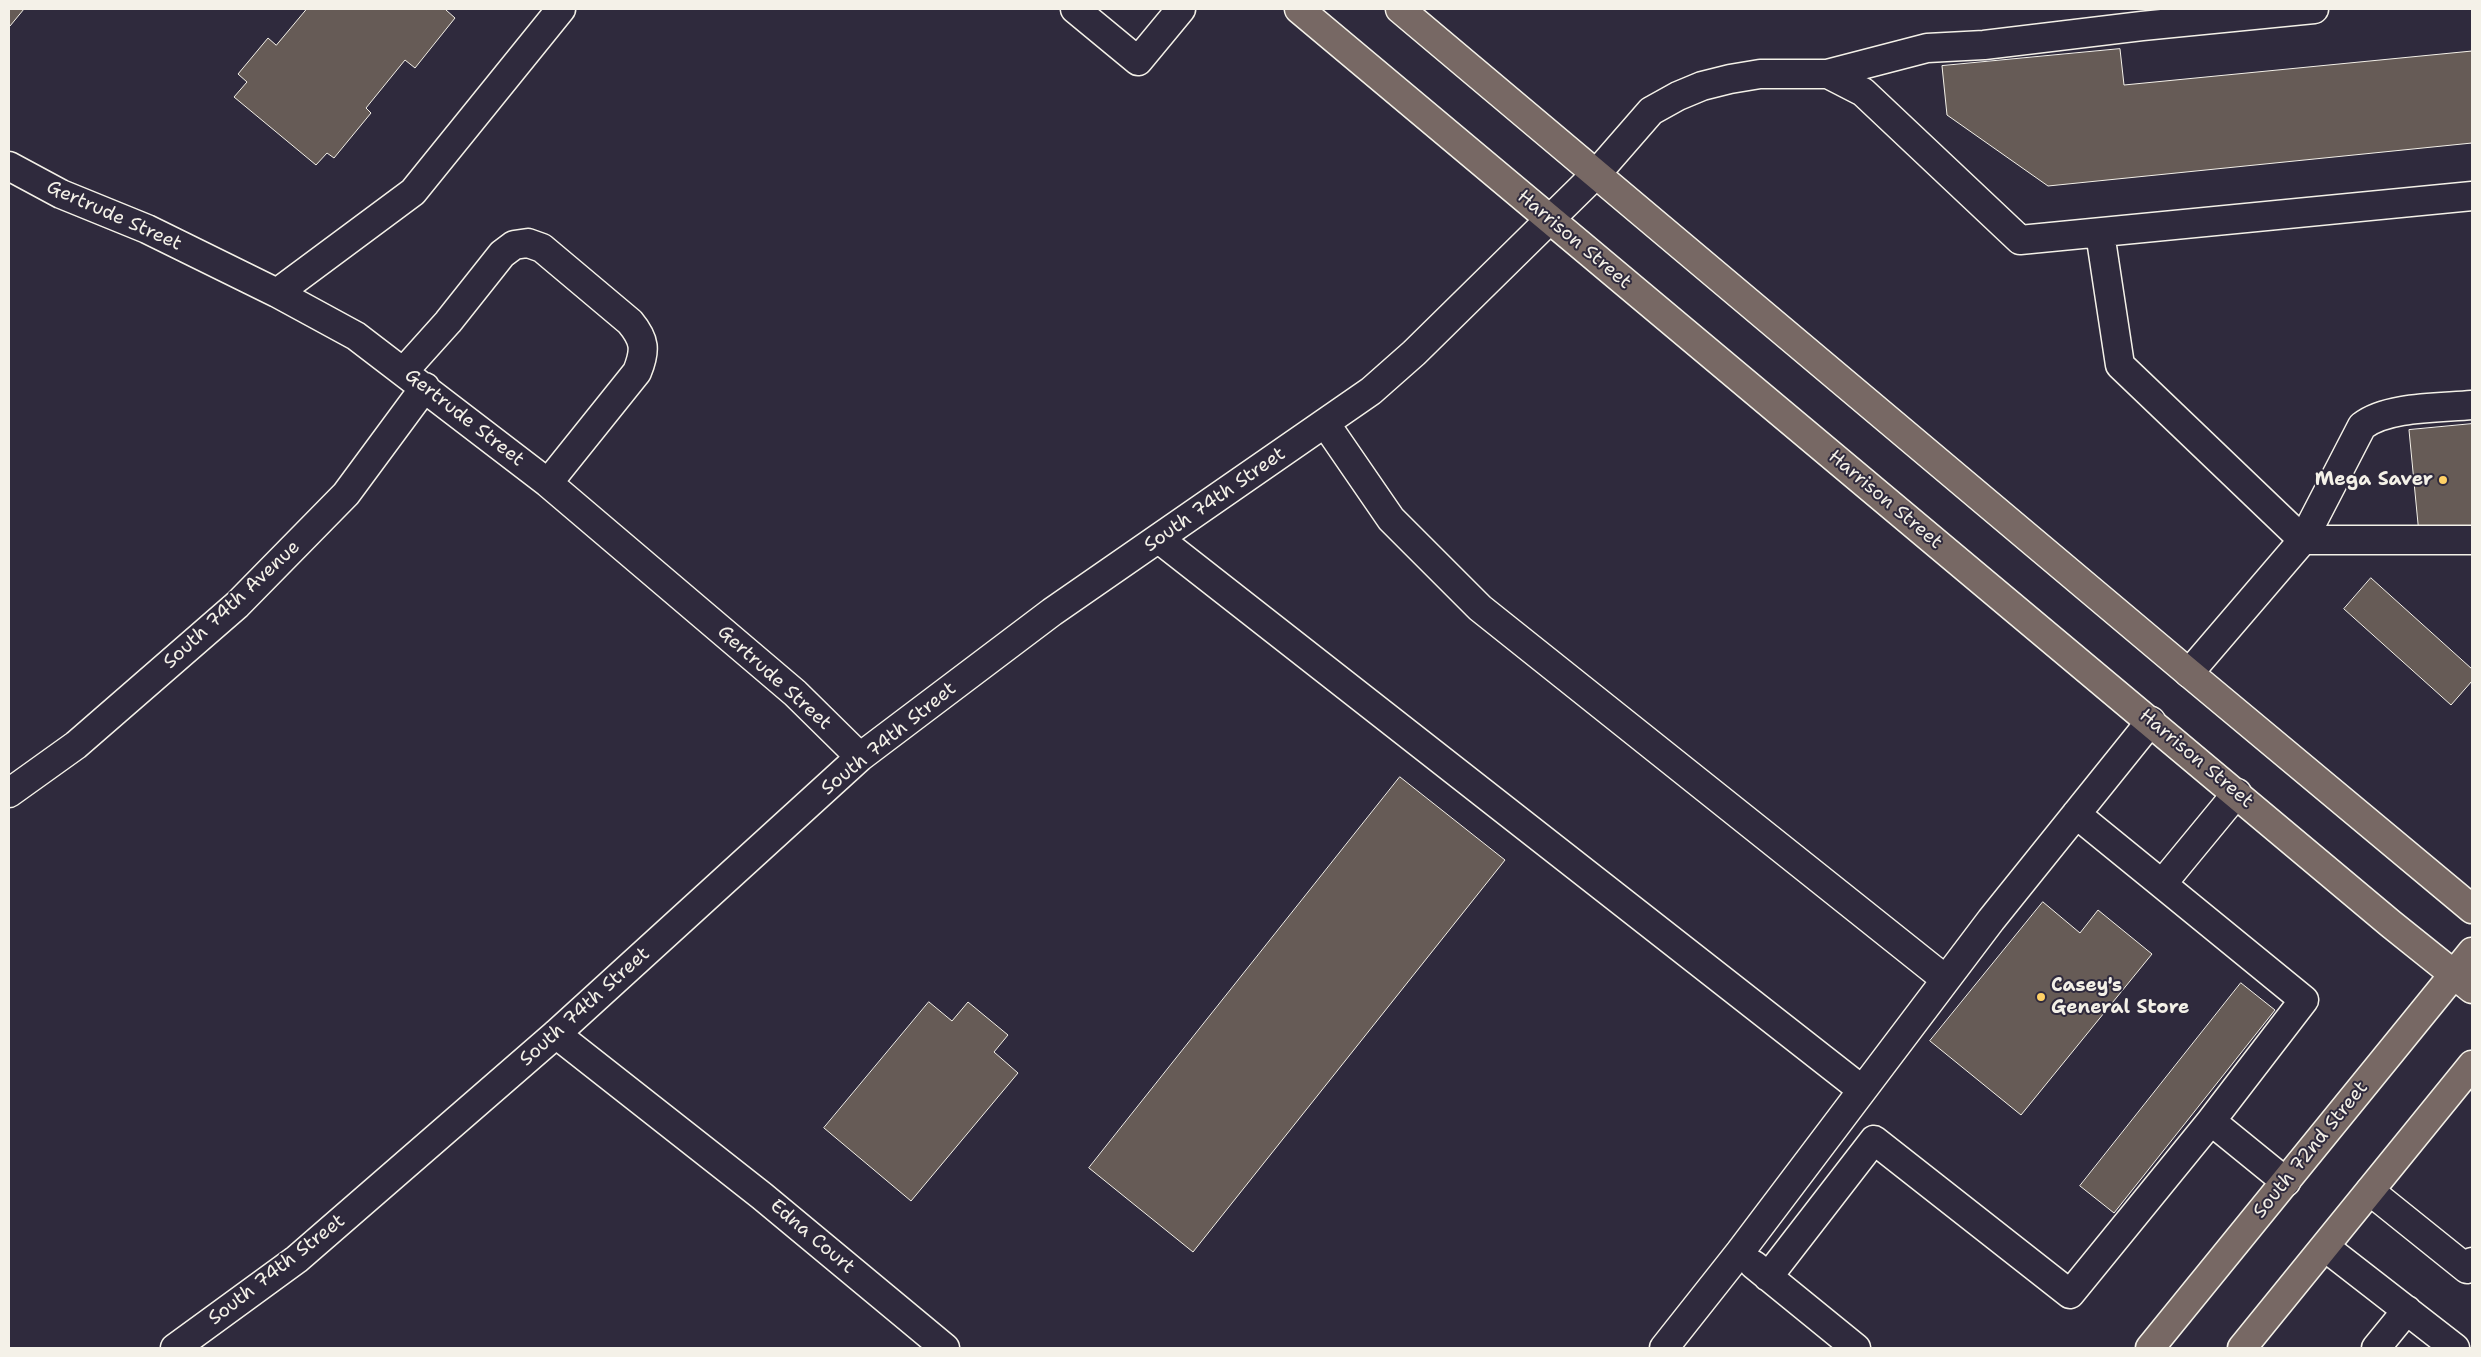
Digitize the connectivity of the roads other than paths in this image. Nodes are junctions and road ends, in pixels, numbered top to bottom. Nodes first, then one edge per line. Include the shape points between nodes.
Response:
1 (561, 9) edge
2 (1075, 9) edge
3 (1181, 9) edge
4 (1299, 9) edge
5 (1400, 9) edge
6 (2314, 9) edge
7 (1827, 74) junction
8 (9, 166) edge
9 (1597, 173) junction
10 (2472, 196) edge
11 (1549, 220) junction
12 (2100, 233) junction
13 (278, 293) junction
14 (404, 371) junction
15 (425, 387) junction
16 (2472, 404) edge
17 (1325, 423) junction
18 (548, 483) junction
19 (1159, 539) junction
20 (2303, 540) junction
21 (2472, 540) edge
22 (2189, 673) junction
23 (2151, 721) junction
24 (860, 757) junction
25 (9, 793) edge
26 (2237, 793) junction
27 (2076, 814) junction
28 (2162, 884) junction
29 (2472, 908) edge
30 (2472, 952) edge
31 (1945, 979) junction
32 (2463, 982) edge
33 (556, 1034) junction
34 (2472, 1065) edge
35 (1862, 1089) junction
36 (2211, 1121) junction
37 (2286, 1182) junction
38 (2370, 1191) junction
39 (2325, 1247) junction
40 (1740, 1252) junction
41 (2472, 1262) edge
42 (1768, 1277) junction
43 (2407, 1310) junction
44 (1672, 1346) edge
45 (175, 1348) edge
46 (945, 1348) edge
47 (1856, 1348) edge
48 (2150, 1348) edge
49 (2242, 1348) edge
50 (2376, 1348) edge
51 (2455, 1348) edge

1 - 13 street via 413,192
2 - 3 street via 1138,61
4 - 11 main road, Harrison Street
5 - 9 main road
6 - 7 street via 1984,45 1927,48
7 - 9 street, South 74th Street via 1760,74 1702,86 1678,96 1651,111
7 - 12 street via 1863,92 2020,240
8 - 13 street, Gertrude Street via 61,194 147,229
9 - 11 street, South 74th Street
9 - 22 main road
10 - 12 street
11 - 17 street, South 74th Street via 1371,391
11 - 23 main road, Harrison Street
12 - 20 street via 2120,365
13 - 14 street, Gertrude Street via 356,336
14 - 15 street, Gertrude Street
14 - 18 street via 502,254 514,245 528,243 542,248 630,322 639,333 643,346 637,372
15 - 18 street, Gertrude Street
15 - 25 street, South 74th Avenue via 346,494 237,605 76,745
16 - 20 street via 2371,418 2362,426
17 - 19 street, South 74th Street
17 - 31 street via 1391,519 1480,608
18 - 24 street, Gertrude Street via 795,693
19 - 24 street, South 74th Street via 1052,612
19 - 35 street
20 - 21 street
20 - 22 street
22 - 29 main road
23 - 26 main road, Harrison Street
23 - 27 street
24 - 33 street, South 74th Street
26 - 28 street
26 - 32 main road, Harrison Street
27 - 28 street
27 - 31 street
28 - 36 street via 2304,1000
30 - 32 main road, South 72nd Street
31 - 35 street
32 - 37 main road, South 72nd Street
33 - 45 street, South 74th Street via 298,1259
33 - 46 street, Edna Court via 762,1196
34 - 38 main road
35 - 40 street
36 - 37 street
36 - 42 street via 2070,1294 1874,1140
37 - 48 main road, South 72nd Street
38 - 39 main road
38 - 41 street via 2467,1269
39 - 43 street
39 - 49 main road
40 - 42 street
40 - 44 street
42 - 47 street
43 - 50 street
43 - 51 street

